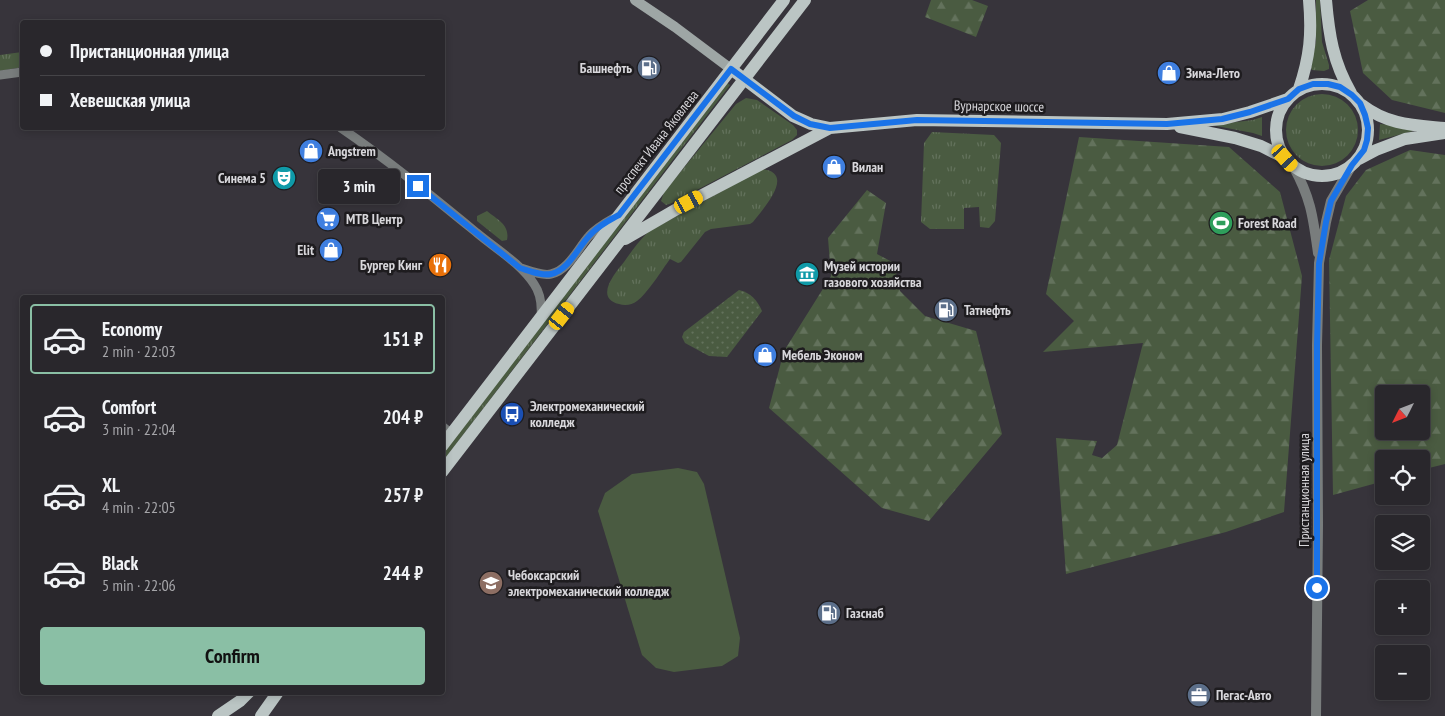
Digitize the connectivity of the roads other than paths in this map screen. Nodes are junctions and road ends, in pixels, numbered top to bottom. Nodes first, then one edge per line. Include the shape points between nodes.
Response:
1 (635, 0) edge
2 (784, 0) edge
3 (805, 0) edge
4 (1309, 0) edge
5 (1326, 0) edge
6 (731, 69) junction
7 (20, 72) edge
8 (0, 75) edge
9 (744, 80) junction
10 (1299, 89) junction
11 (1288, 99) junction
12 (1356, 99) junction
13 (1167, 124) junction
14 (830, 128) junction
15 (1445, 128) edge
16 (344, 130) edge
17 (1445, 133) edge
18 (1289, 162) junction
19 (1354, 163) junction
20 (619, 215) junction
21 (619, 243) junction
22 (1319, 264) junction
23 (520, 268) junction
24 (541, 317) junction
25 (447, 430) edge
26 (445, 468) edge
27 (246, 695) edge
28 (276, 695) edge
29 (218, 716) edge
30 (261, 716) edge
31 (1316, 716) edge

1 - 6 main road
2 - 6 main road, проспект Ивана Яковлева
3 - 9 main road
4 - 10 main road via 1310,54
5 - 12 main road via 1330,42 1342,78
6 - 9 main road
6 - 20 main road, проспект Ивана Яковлева
7 - 8 street
9 - 14 main road via 798,119
9 - 21 main road
10 - 11 main road
10 - 12 main road via 1313,84 1328,84 1340,87
11 - 13 main road, Вурнарское шоссе via 1222,119
11 - 18 main road via 1276,121 1275,133
12 - 15 main road via 1383,119
12 - 19 main road via 1368,128 1364,150
13 - 14 main road, Вурнарское шоссе via 917,120
13 - 18 main road, Вурнарское шоссе via 1261,146
14 - 21 main road via 689,202
16 - 23 street via 440,202
17 - 19 main road via 1405,139
18 - 19 main road via 1303,174 1314,177 1327,177
18 - 22 street, Пристанционная улица via 1303,184 1312,208
19 - 22 street, Пристанционная улица via 1331,201
20 - 23 street via 590,235 560,270 551,274
20 - 24 main road, проспект Ивана Яковлева
21 - 26 main road
22 - 31 street, Пристанционная улица
23 - 24 street via 540,294
24 - 25 main road, проспект Ивана Яковлева
27 - 29 main road
28 - 30 main road

